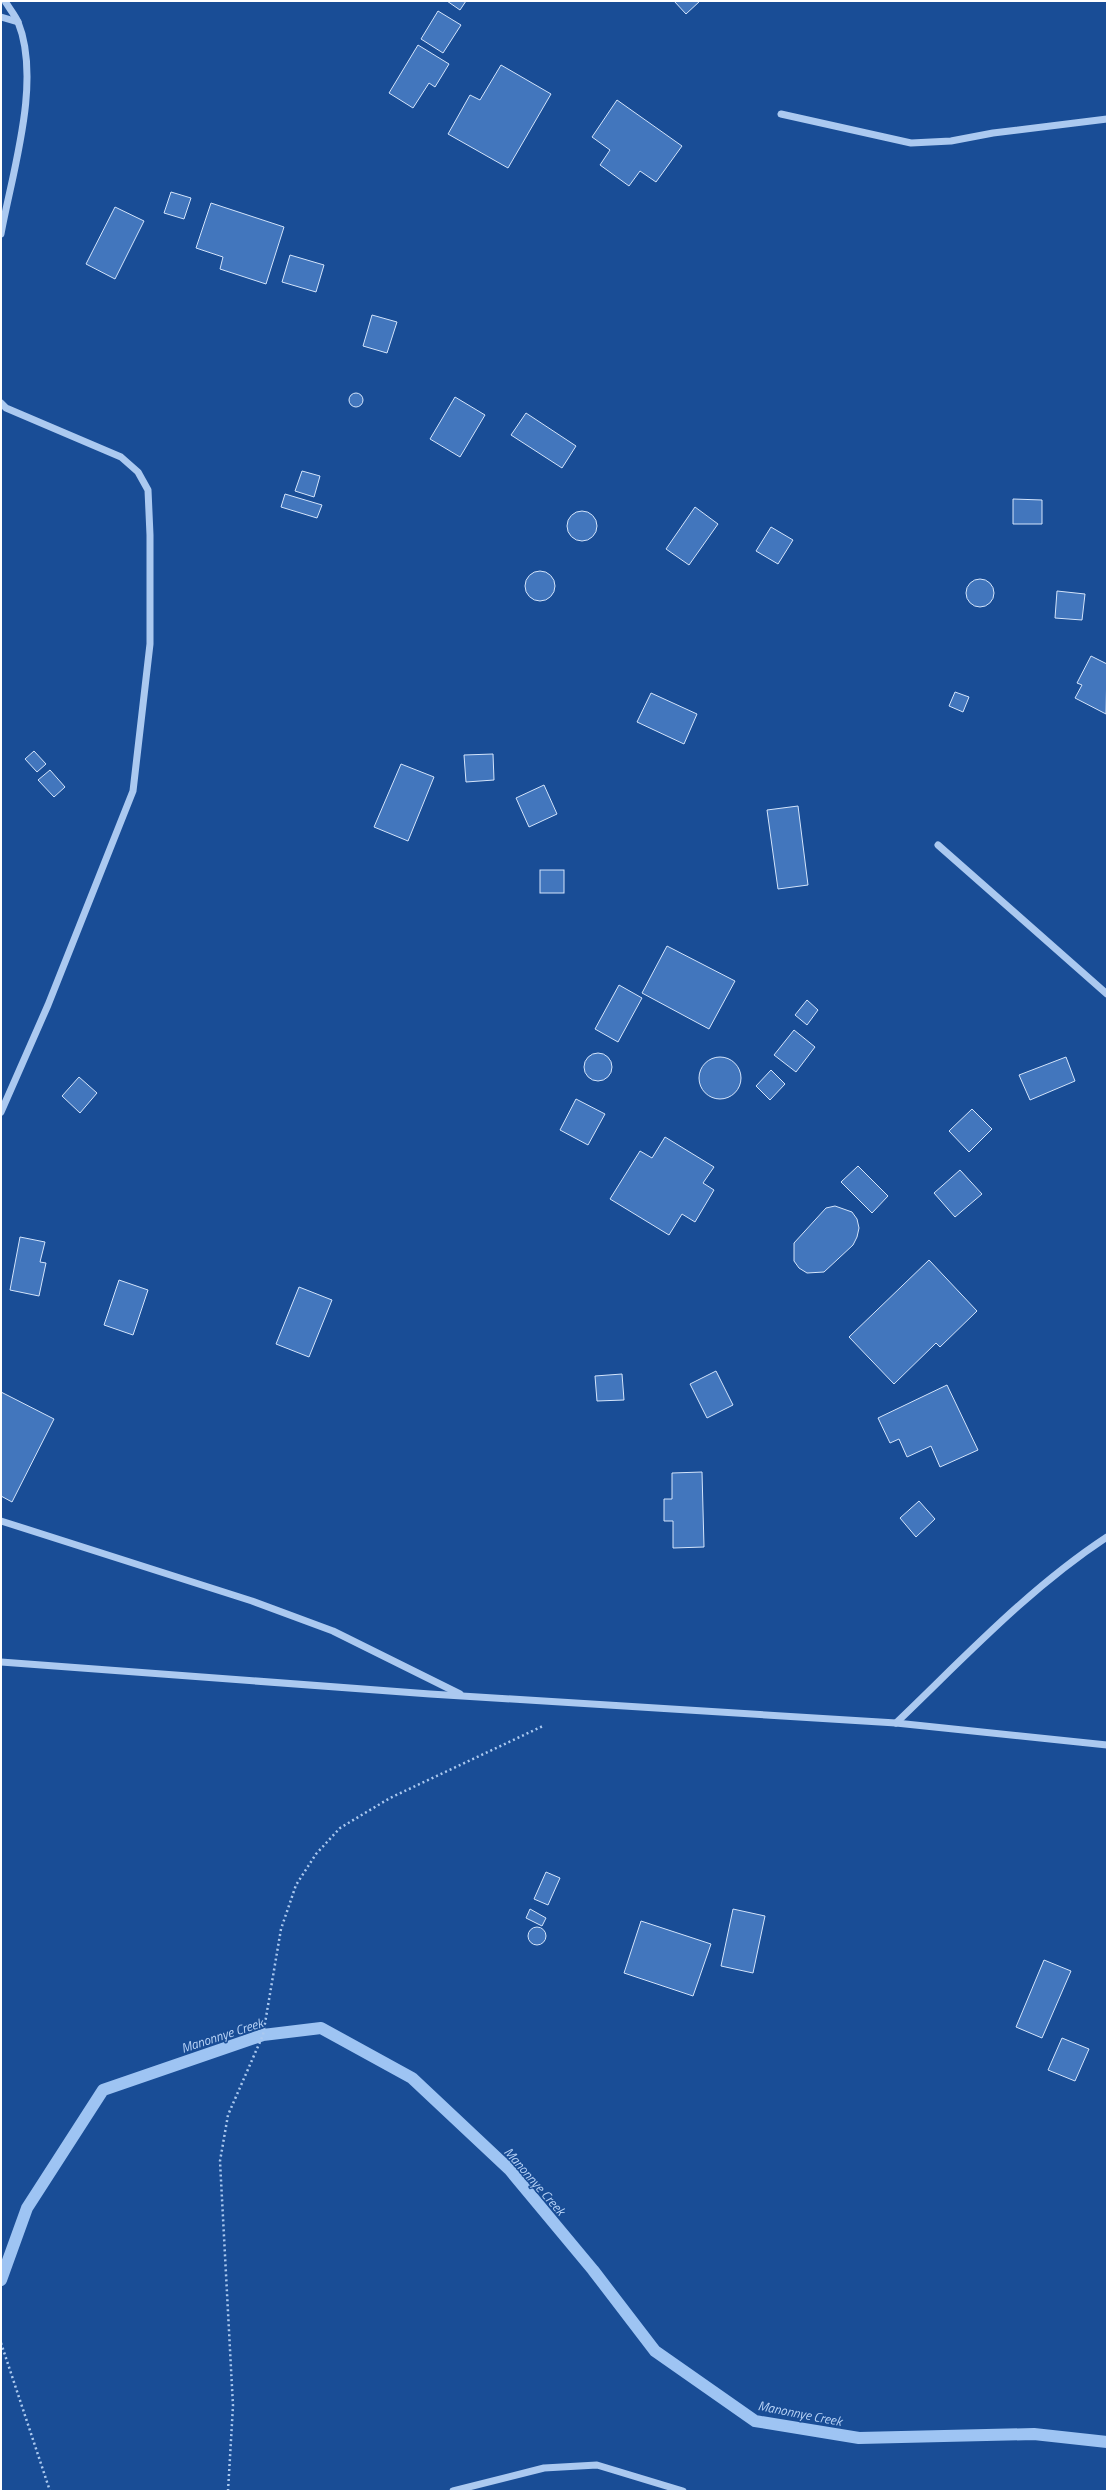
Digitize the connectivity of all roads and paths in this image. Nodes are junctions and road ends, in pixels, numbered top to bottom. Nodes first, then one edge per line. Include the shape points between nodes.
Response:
1 (5, 1) edge
2 (1, 18) edge
3 (18, 22) junction
4 (781, 114) dead end
5 (1107, 119) edge
6 (1, 234) edge
7 (1, 403) edge
8 (938, 845) dead end
9 (1107, 994) edge
10 (1, 1112) edge
11 (1, 1521) edge
12 (1107, 1537) edge
13 (1, 1662) edge
14 (464, 1696) junction
15 (896, 1723) junction
16 (547, 1724) dead end
17 (1107, 1745) edge
18 (1, 2343) edge
19 (50, 2491) edge
20 (228, 2491) edge
21 (453, 2491) edge
22 (682, 2491) edge

1 - 3 street
2 - 3 street
3 - 6 street via 26,57 27,111
4 - 5 street via 911,143 951,141 993,133
7 - 10 street via 6,408 121,457 138,472 148,490 150,644 133,791 48,1005
8 - 9 street
11 - 14 street via 252,1601 333,1631
12 - 15 street via 1070,1561 1024,1600
13 - 14 street
14 - 15 street
15 - 17 street
16 - 20 path via 390,1798 340,1828 316,1854 296,1885 281,1929 263,2035 228,2115 220,2161 233,2406
18 - 19 path
21 - 22 street via 544,2468 597,2465

